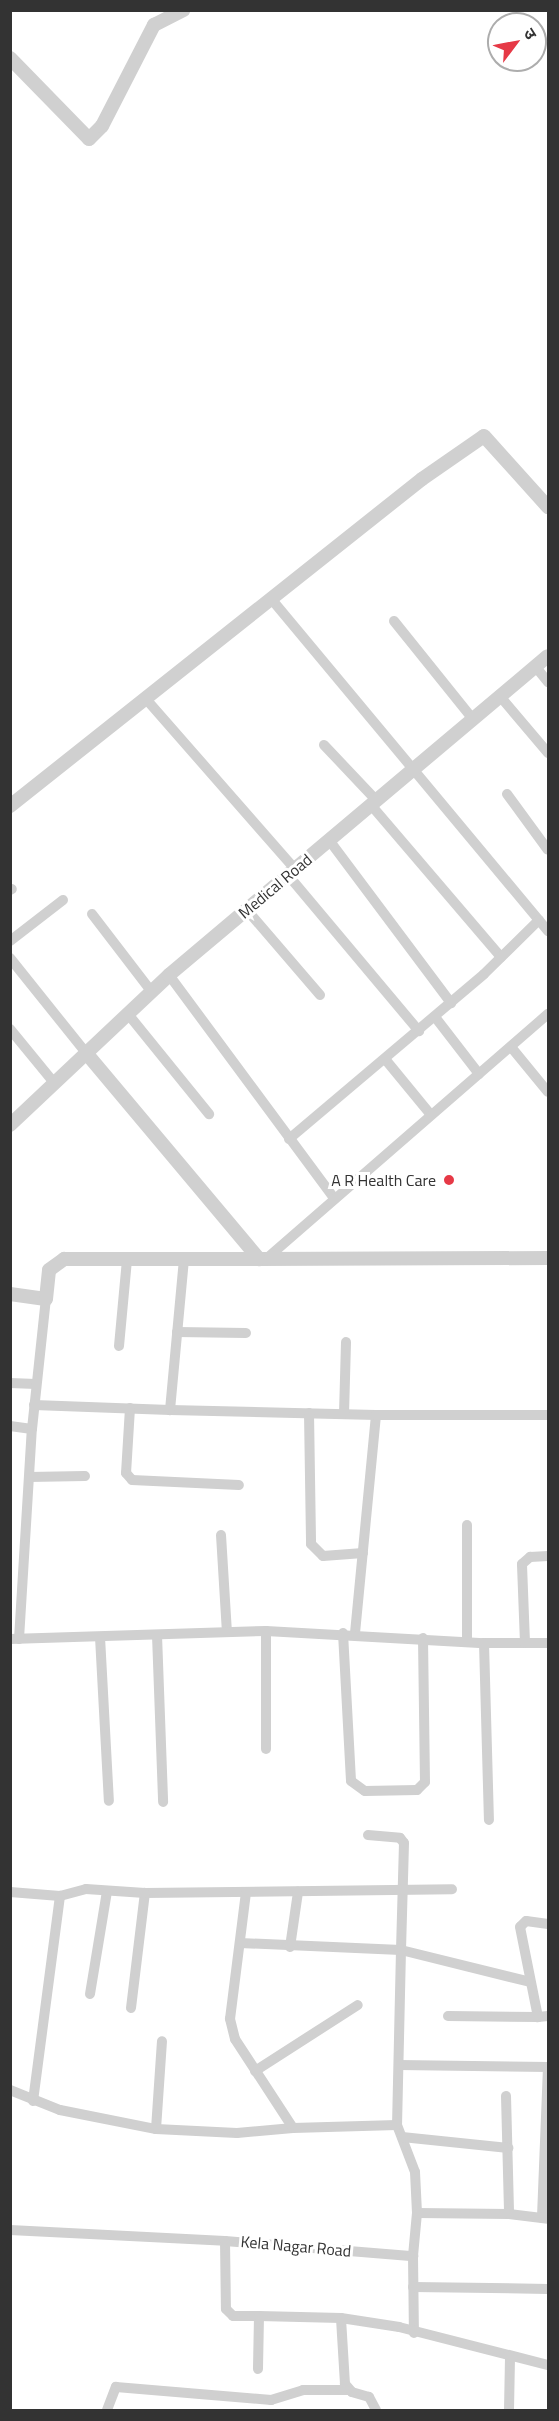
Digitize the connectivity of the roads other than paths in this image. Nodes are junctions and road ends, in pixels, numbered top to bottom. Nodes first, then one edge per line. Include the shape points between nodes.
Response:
1 (183, 10) edge
2 (10, 58) edge
3 (549, 507) edge
4 (273, 601) junction
5 (394, 621) dead end
6 (549, 656) edge
7 (535, 666) junction
8 (549, 682) edge
9 (499, 695) junction
10 (146, 699) junction
11 (472, 718) junction
12 (324, 745) dead end
13 (549, 753) edge
14 (411, 771) junction
15 (507, 794) dead end
16 (374, 803) junction
17 (10, 806) edge
18 (329, 840) junction
19 (549, 849) edge
20 (292, 872) junction
21 (63, 900) dead end
22 (247, 910) junction
23 (92, 914) dead end
24 (539, 920) junction
25 (549, 931) edge
26 (10, 941) edge
27 (501, 957) junction
28 (10, 958) edge
29 (169, 975) junction
30 (152, 991) junction
31 (320, 995) dead end
32 (451, 1003) junction
33 (128, 1014) junction
34 (549, 1014) edge
35 (435, 1017) junction
36 (10, 1029) edge
37 (418, 1031) junction
38 (511, 1047) junction
39 (87, 1054) junction
40 (385, 1059) junction
41 (478, 1074) junction
42 (55, 1084) junction
43 (549, 1092) edge
44 (209, 1114) dead end
45 (431, 1115) junction
46 (10, 1125) edge
47 (289, 1139) junction
48 (334, 1198) junction
49 (549, 1258) edge
50 (127, 1259) junction
51 (184, 1259) junction
52 (262, 1259) junction
53 (10, 1294) edge
54 (46, 1299) junction
55 (177, 1332) junction
56 (246, 1333) dead end
57 (346, 1342) dead end
58 (119, 1346) dead end
59 (10, 1383) edge
60 (36, 1384) junction
61 (34, 1405) junction
62 (130, 1408) junction
63 (170, 1410) junction
64 (309, 1413) junction
65 (344, 1414) junction
66 (376, 1415) junction
67 (549, 1415) edge
68 (10, 1426) edge
69 (32, 1429) junction
70 (85, 1476) dead end
71 (29, 1478) junction
72 (238, 1485) dead end
73 (467, 1525) dead end
74 (221, 1535) dead end
75 (363, 1553) junction
76 (549, 1557) edge
77 (266, 1631) junction
78 (227, 1632) junction
79 (343, 1633) junction
80 (356, 1633) junction
81 (157, 1635) junction
82 (100, 1637) junction
83 (423, 1638) junction
84 (15, 1639) edge
85 (468, 1642) junction
86 (484, 1643) junction
87 (525, 1643) junction
88 (549, 1643) edge
89 (266, 1749) dead end
90 (110, 1801) dead end
91 (163, 1802) dead end
92 (489, 1820) dead end
93 (368, 1835) dead end
94 (403, 1889) junction
95 (452, 1889) dead end
96 (10, 1892) edge
97 (107, 1892) junction
98 (298, 1892) junction
99 (145, 1893) junction
100 (246, 1893) junction
101 (60, 1896) junction
102 (549, 1924) edge
103 (240, 1943) junction
104 (290, 1947) junction
105 (401, 1950) junction
106 (531, 1982) junction
107 (90, 1994) dead end
108 (358, 2005) dead end
109 (131, 2008) dead end
110 (448, 2016) dead end
111 (543, 2016) edge
112 (162, 2041) dead end
113 (399, 2065) junction
114 (548, 2067) edge
115 (255, 2071) junction
116 (10, 2090) edge
117 (506, 2096) dead end
118 (33, 2101) junction
119 (548, 2117) edge
120 (397, 2125) junction
121 (293, 2128) junction
122 (156, 2130) junction
123 (402, 2137) junction
124 (508, 2148) junction
125 (417, 2213) junction
126 (509, 2214) junction
127 (545, 2218) edge
128 (10, 2230) edge
129 (225, 2241) junction
130 (413, 2256) junction
131 (413, 2287) junction
132 (549, 2289) edge
133 (259, 2316) junction
134 (341, 2318) junction
135 (414, 2333) junction
136 (510, 2356) junction
137 (549, 2365) edge
138 (258, 2369) dead end
139 (348, 2390) junction
140 (107, 2410) edge
141 (376, 2410) edge
142 (509, 2410) edge

1 - 2 street via 154,25 102,126 89,139
3 - 4 street via 484,436 422,479
4 - 10 street
4 - 14 street
5 - 11 street
6 - 7 street, Medical Road
7 - 8 street
7 - 9 street, Medical Road
9 - 11 street, Medical Road
9 - 13 street
10 - 17 street
10 - 20 street
11 - 14 street, Medical Road
12 - 16 street
14 - 16 street, Medical Road
14 - 24 street
15 - 19 street
16 - 18 street, Medical Road
16 - 27 street
18 - 20 street, Medical Road
18 - 32 street
20 - 22 street, Medical Road
20 - 37 street
21 - 26 street
22 - 29 street, Medical Road
22 - 31 street
23 - 30 street
24 - 25 street
24 - 27 street
27 - 32 street
28 - 39 street
29 - 30 street, Medical Road
29 - 47 street
30 - 33 street, Medical Road
32 - 35 street
33 - 39 street, Medical Road
33 - 44 street
34 - 38 street
35 - 37 street
35 - 41 street
36 - 42 street
37 - 40 street
38 - 41 street
38 - 43 street
39 - 42 street, Medical Road
39 - 52 street
40 - 45 street
40 - 47 street
41 - 45 street
42 - 46 street, Medical Road
45 - 48 street
47 - 48 street
48 - 52 street
49 - 52 street
50 - 51 street
50 - 54 street via 56,1262 49,1270
50 - 58 street
51 - 52 street
51 - 55 street
53 - 54 street
54 - 60 street
55 - 56 street
55 - 63 street
57 - 65 street
59 - 60 street
60 - 61 street
61 - 62 street
61 - 69 street
62 - 63 street
62 - 72 street via 126,1473 132,1480
63 - 64 street
64 - 65 street
64 - 75 street via 311,1544 323,1556
65 - 66 street
66 - 67 street
66 - 75 street
68 - 69 street
69 - 71 street
70 - 71 street
71 - 84 street
73 - 85 street
74 - 78 street
75 - 80 street
76 - 87 street via 530,1557 522,1564
77 - 78 street
77 - 79 street
77 - 89 street
78 - 81 street
79 - 80 street
79 - 83 street via 351,1781 365,1791 417,1790 425,1782
80 - 83 street
81 - 82 street
81 - 91 street
82 - 84 street
82 - 90 street
83 - 85 street
85 - 86 street
86 - 87 street
86 - 92 street
87 - 88 street
93 - 94 street via 403,1839
94 - 95 street
94 - 98 street
94 - 105 street
96 - 101 street
97 - 99 street
97 - 101 street via 86,1889
97 - 107 street
98 - 100 street
98 - 104 street
99 - 100 street
99 - 109 street
100 - 103 street
101 - 118 street
102 - 106 street via 531,1921 520,1927
103 - 104 street
103 - 115 street via 230,2019 236,2039
104 - 105 street
105 - 106 street
105 - 113 street
106 - 111 street
108 - 115 street
110 - 111 street
112 - 122 street
113 - 114 street
113 - 120 street
114 - 119 street
115 - 121 street
116 - 118 street
117 - 124 street
118 - 122 street
119 - 127 street
120 - 121 street
120 - 123 street
121 - 122 street via 237,2133
123 - 124 street
123 - 125 street via 415,2172
124 - 126 street
125 - 126 street
125 - 130 street
126 - 127 street
128 - 129 street, Kela Nagar Road
129 - 130 street, Kela Nagar Road
129 - 133 street via 226,2308 233,2316
130 - 131 street
131 - 132 street
131 - 135 street
133 - 134 street
133 - 138 street
134 - 135 street
134 - 139 street
135 - 136 street
136 - 137 street
136 - 142 street
139 - 140 street via 303,2390 271,2400 116,2387
139 - 141 street via 369,2397

